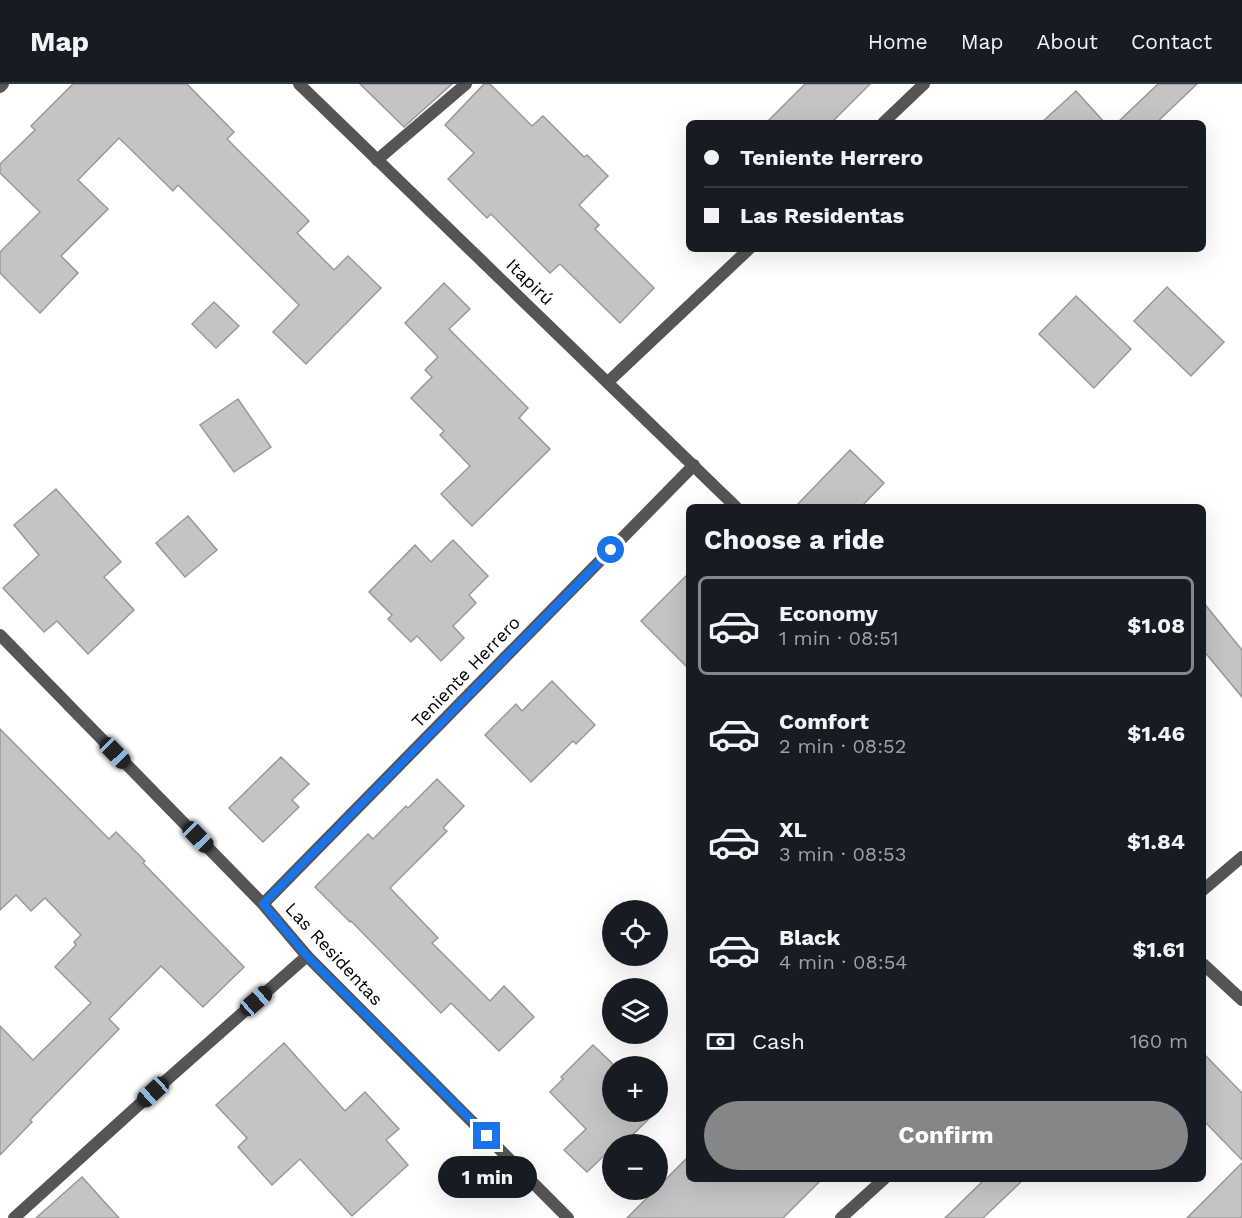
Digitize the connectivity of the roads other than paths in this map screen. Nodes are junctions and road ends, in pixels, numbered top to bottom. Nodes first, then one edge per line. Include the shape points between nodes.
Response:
1 (3, 84) edge
2 (299, 84) edge
3 (466, 84) edge
4 (924, 84) edge
5 (0, 87) edge
6 (886, 120) edge
7 (377, 160) junction
8 (746, 252) edge
9 (608, 382) junction
10 (694, 465) junction
11 (733, 504) edge
12 (0, 635) edge
13 (1242, 858) edge
14 (1206, 888) edge
15 (263, 904) junction
16 (307, 956) junction
17 (1206, 967) edge
18 (1242, 1000) edge
19 (881, 1182) edge
20 (14, 1218) edge
21 (568, 1218) edge
22 (841, 1218) edge

1 - 5 street
2 - 7 street, Itapirú
3 - 7 street
4 - 6 street
7 - 9 street, Itapirú
8 - 9 street
9 - 10 street, Itapirú
10 - 11 street, Itapirú
10 - 15 street, Teniente Herrero
12 - 15 street, Las Residentas
13 - 14 street
15 - 16 street, Las Residentas
16 - 20 street
16 - 21 street, Las Residentas
17 - 18 street
19 - 22 street

